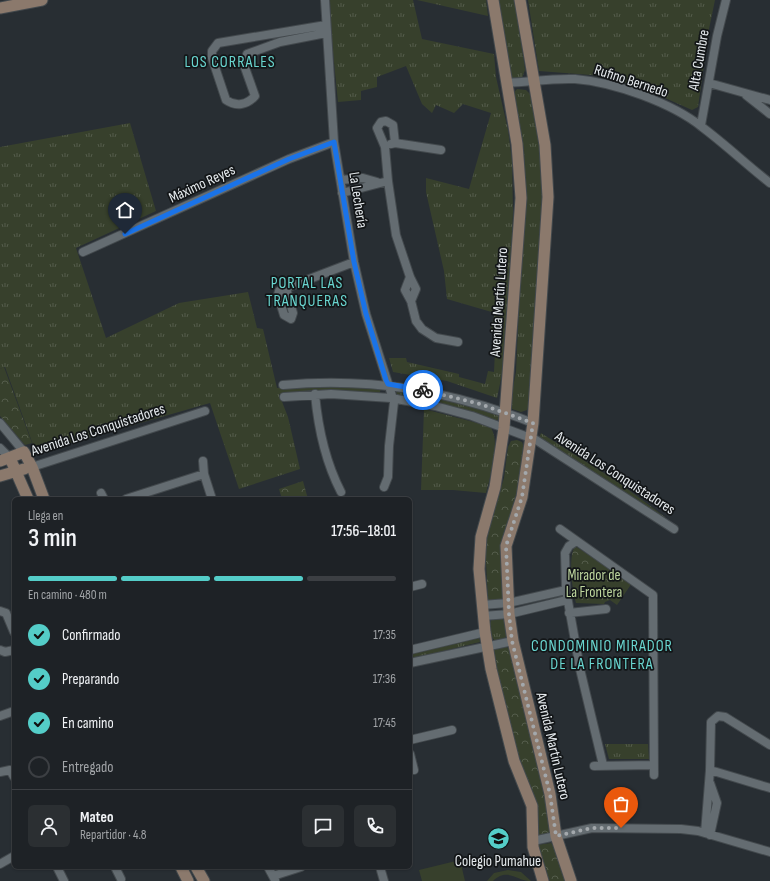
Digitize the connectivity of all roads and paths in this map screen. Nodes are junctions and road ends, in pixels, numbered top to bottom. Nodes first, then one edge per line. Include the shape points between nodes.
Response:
1 (42, 0) edge
2 (325, 0) edge
3 (493, 0) edge
4 (520, 0) edge
5 (726, 0) edge
6 (24, 2) edge
7 (0, 8) edge
8 (326, 29) junction
9 (260, 36) junction
10 (264, 47) junction
11 (534, 80) junction
12 (506, 83) junction
13 (709, 83) junction
14 (744, 93) junction
15 (770, 100) edge
16 (770, 114) edge
17 (701, 126) junction
18 (334, 142) junction
19 (395, 143) junction
20 (385, 147) junction
21 (441, 150) dead end
22 (341, 180) junction
23 (388, 181) junction
24 (377, 182) junction
25 (770, 183) edge
26 (342, 193) junction
27 (83, 252) dead end
28 (354, 262) junction
29 (286, 288) dead end
30 (458, 342) dead end
31 (388, 384) junction
32 (283, 385) dead end
33 (315, 394) junction
34 (284, 397) dead end
35 (394, 398) junction
36 (205, 411) dead end
37 (505, 412) junction
38 (0, 423) edge
39 (533, 423) junction
40 (504, 428) junction
41 (531, 438) junction
42 (0, 448) edge
43 (24, 452) junction
44 (5, 459) edge
45 (203, 462) dead end
46 (32, 467) junction
47 (18, 471) junction
48 (204, 474) junction
49 (0, 476) edge
50 (384, 487) dead end
51 (341, 492) dead end
52 (27, 497) edge
53 (43, 497) edge
54 (132, 497) edge
55 (211, 497) edge
56 (560, 529) dead end
57 (674, 529) dead end
58 (575, 542) junction
59 (422, 584) dead end
60 (412, 586) edge
61 (566, 590) junction
62 (534, 596) junction
63 (567, 600) junction
64 (536, 606) junction
65 (508, 608) junction
66 (606, 609) dead end
67 (483, 610) junction
68 (0, 611) edge
69 (569, 613) junction
70 (12, 628) edge
71 (485, 632) junction
72 (512, 641) junction
73 (488, 646) junction
74 (0, 650) edge
75 (12, 650) edge
76 (412, 650) edge
77 (412, 663) edge
78 (12, 712) edge
79 (0, 716) edge
80 (452, 730) dead end
81 (412, 740) edge
82 (770, 744) edge
83 (412, 762) edge
84 (603, 765) junction
85 (653, 765) junction
86 (594, 766) dead end
87 (414, 770) dead end
88 (710, 770) junction
89 (0, 772) edge
90 (12, 773) edge
91 (654, 775) dead end
92 (770, 788) edge
93 (708, 834) junction
94 (556, 836) junction
95 (532, 841) junction
96 (770, 852) edge
97 (12, 857) edge
98 (0, 864) edge
99 (58, 869) edge
100 (115, 869) edge
101 (182, 869) edge
102 (197, 869) edge
103 (269, 869) edge
104 (296, 869) edge
105 (381, 869) edge
106 (120, 879) dead end
107 (274, 879) edge
108 (64, 881) edge
109 (188, 881) edge
110 (204, 881) edge
111 (384, 881) edge
112 (543, 881) edge
113 (571, 881) edge

1 - 6 street
2 - 8 street, La Lechería
3 - 12 street, Avenida Martín Lutero
4 - 11 street, Avenida Martín Lutero
5 - 13 street, Alta Cumbre
6 - 7 street
8 - 9 street
8 - 10 street
8 - 18 street, La Lechería
9 - 10 street
9 - 10 street via 221,42 212,51 213,62 226,100 241,105 254,96 244,59 246,54
11 - 12 street, Rufino Bernedo
11 - 17 street, Rufino Bernedo via 599,82 657,102
11 - 39 street, Avenida Martín Lutero via 545,145 548,184
12 - 37 street, Avenida Martín Lutero via 521,184
13 - 14 street
13 - 17 street, Alta Cumbre
14 - 15 street
14 - 16 street
17 - 25 street, Rufino Bernedo
18 - 22 street, La Lechería
18 - 27 street, Máximo Reyes via 289,159
19 - 20 street
19 - 20 street via 393,125 386,121 381,122 377,128
19 - 21 street
20 - 23 street
22 - 24 street via 363,178
22 - 26 street, La Lechería
23 - 24 street
23 - 30 street via 396,235 416,289 411,301 416,322 428,335 444,341
24 - 26 street
26 - 28 street, La Lechería
28 - 29 street
28 - 31 street, La Lechería via 366,314
31 - 32 street via 331,382
31 - 35 street, La Lechería
31 - 37 street via 440,394
33 - 34 street, Avenida Los Conquistadores
33 - 35 street, Avenida Los Conquistadores
33 - 51 street via 321,432 334,478
35 - 40 street, Avenida Los Conquistadores via 435,406
35 - 50 street via 388,477
36 - 46 street, Avenida Los Conquistadores
37 - 39 street
37 - 40 street, Avenida Martín Lutero
38 - 43 street
39 - 41 street, Avenida Martín Lutero
40 - 41 street, Avenida Los Conquistadores
40 - 67 street, Avenida Martín Lutero via 495,487 480,542 479,569
41 - 57 street, Avenida Los Conquistadores
41 - 65 street, Avenida Martín Lutero via 522,497 506,546
42 - 44 street
43 - 44 street, Avenida Los Conquistadores
43 - 46 street
44 - 47 street
45 - 48 street
46 - 47 street, Avenida Los Conquistadores
46 - 53 street
47 - 49 street, Avenida Los Conquistadores
47 - 52 street
48 - 54 street
48 - 55 street
56 - 58 street
58 - 61 street via 565,553
58 - 85 street via 653,596
59 - 60 street
61 - 62 street
61 - 63 street
62 - 64 street
62 - 65 street
63 - 64 street
63 - 69 street
64 - 65 street
65 - 67 street
65 - 72 street, Avenida Martín Lutero
66 - 69 street
67 - 71 street, Avenida Martín Lutero
68 - 70 street via 6,614
69 - 84 street
71 - 73 street, Avenida Martín Lutero
71 - 76 street
72 - 73 street
72 - 94 street, Avenida Martín Lutero via 550,794
73 - 77 street
73 - 95 street, Avenida Martín Lutero via 514,761 532,806
74 - 75 street
78 - 79 street
80 - 81 street
82 - 88 street via 725,716 715,718 710,722
83 - 87 street
84 - 85 street
84 - 86 street
85 - 91 street
88 - 92 street
88 - 93 street
89 - 90 street
93 - 94 street via 681,829 592,828
93 - 96 street
94 - 95 street
94 - 113 street, Avenida Martín Lutero
95 - 112 street, Avenida Martín Lutero
97 - 98 street
99 - 108 street
100 - 106 street
101 - 109 street
102 - 110 street
103 - 107 street
104 - 107 street
105 - 111 street

